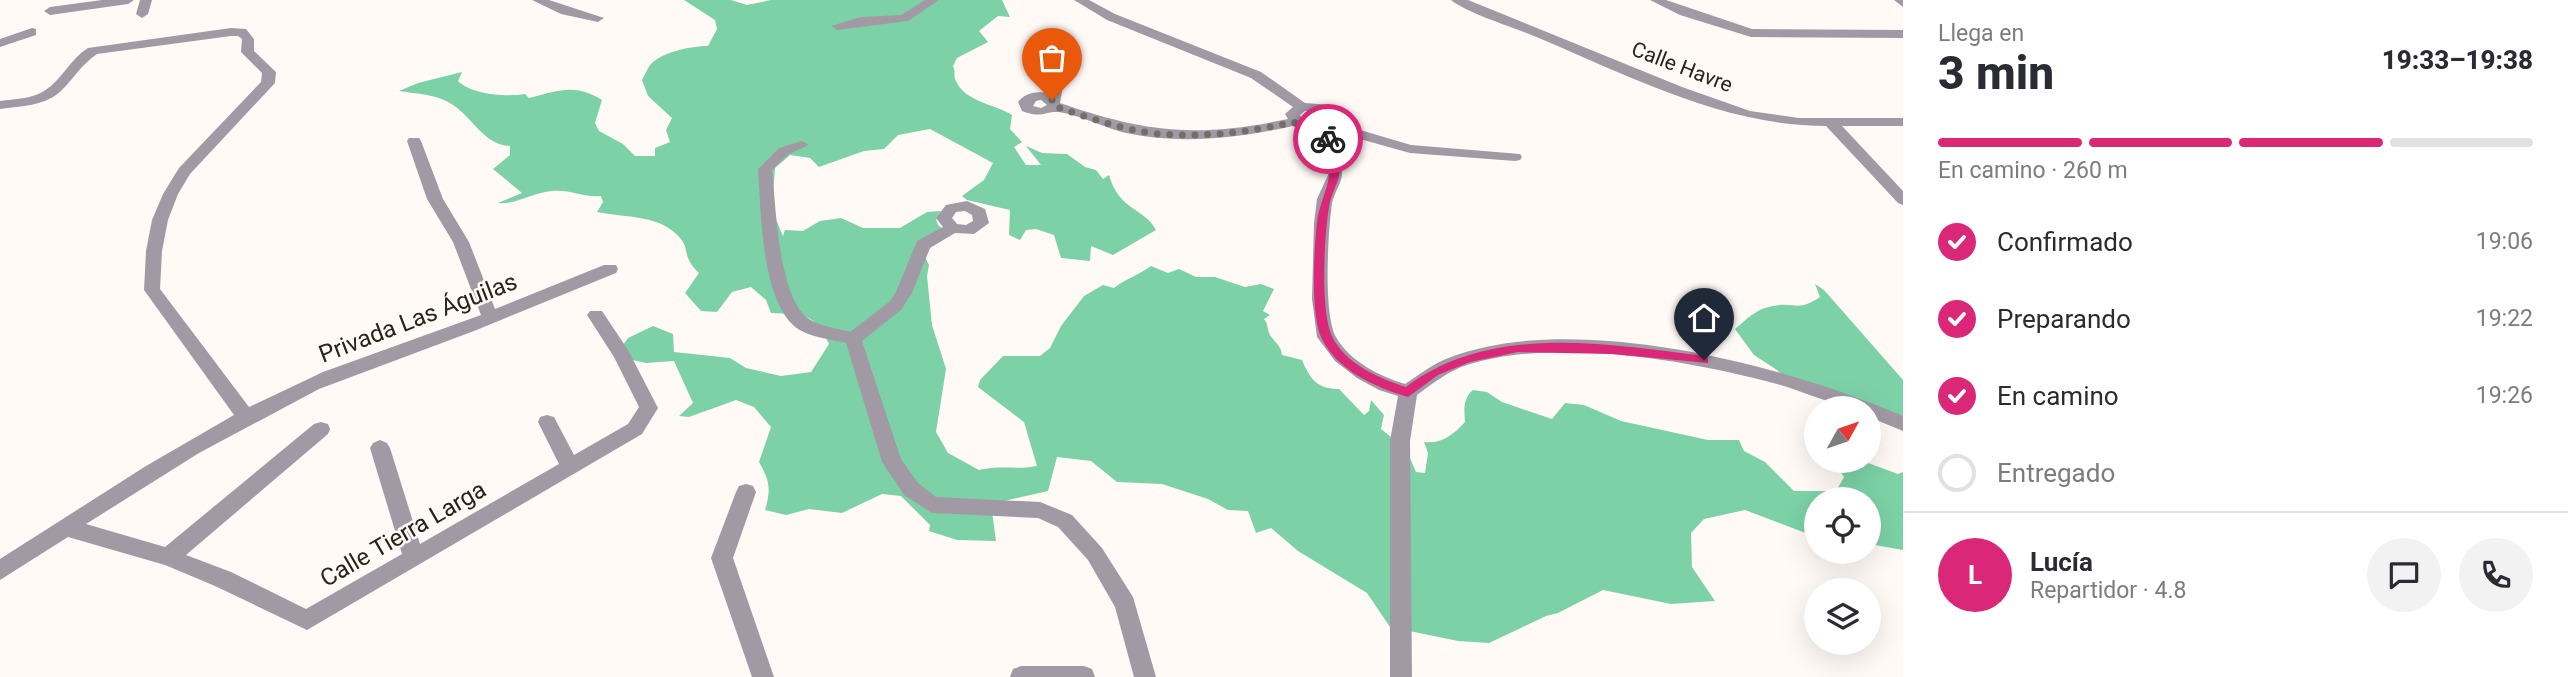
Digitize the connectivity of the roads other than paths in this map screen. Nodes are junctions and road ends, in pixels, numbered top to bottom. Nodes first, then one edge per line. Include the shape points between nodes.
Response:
1 (128, 0) edge
2 (146, 0) edge
3 (538, 0) edge
4 (933, 0) edge
5 (1080, 0) edge
6 (1457, 0) edge
7 (1656, 0) edge
8 (53, 6) edge
9 (142, 14) dead end
10 (598, 18) dead end
11 (837, 26) dead end
12 (32, 32) dead end
13 (1903, 34) edge
14 (0, 43) edge
15 (1065, 43) dead end
16 (0, 105) edge
17 (1302, 107) junction
18 (1294, 122) junction
19 (1830, 122) junction
20 (1903, 122) edge
21 (1334, 132) junction
22 (414, 141) dead end
23 (802, 145) dead end
24 (1515, 157) dead end
25 (1903, 200) edge
26 (952, 228) dead end
27 (610, 269) dead end
28 (596, 315) dead end
29 (491, 317) junction
30 (853, 339) junction
31 (1408, 392) junction
32 (1830, 396) edge
33 (1881, 414) edge
34 (246, 417) junction
35 (547, 422) dead end
36 (1903, 424) edge
37 (321, 429) dead end
38 (380, 448) dead end
39 (570, 467) junction
40 (746, 492) dead end
41 (65, 527) junction
42 (168, 557) junction
43 (414, 558) junction
44 (0, 571) edge
45 (763, 677) edge
46 (1021, 677) edge
47 (1084, 677) edge
48 (1146, 677) edge
49 (1401, 677) edge

1 - 8 street
2 - 9 street
3 - 10 street
4 - 11 street via 904,18
5 - 17 street via 1256,75
6 - 19 street, Calle Havre via 1748,115
7 - 13 street via 1751,33
12 - 14 street
15 - 18 street via 1053,103 1126,128 1161,134 1247,131
16 - 34 street via 53,92 80,58 93,51 231,32 242,32 248,39 247,52 269,72 268,83 177,179 156,228 152,265 152,290
17 - 18 street via 1292,114
17 - 21 street via 1334,111 1344,120
18 - 21 street via 1312,133
19 - 20 street, Calle Havre
19 - 25 street
21 - 24 street via 1410,149
21 - 31 street via 1335,175 1322,223 1320,299 1326,337 1363,373
22 - 29 street via 435,199 461,242
23 - 30 street via 784,151 765,169 774,255 789,311 802,323
26 - 30 street via 923,246 895,306
27 - 29 street, Privada Las Águilas
28 - 39 street, Calle Tierra Larga via 649,408 635,429
29 - 34 street, Privada Las Águilas via 316,383
30 - 48 street via 892,462 911,489 932,505 1040,510 1065,521 1095,554 1125,604
31 - 32 street via 1434,372 1467,358 1545,347 1613,349 1735,366
31 - 49 street via 1400,441
33 - 36 street
34 - 41 street, Privada Las Águilas
35 - 39 street
37 - 42 street
38 - 43 street
39 - 43 street, Calle Tierra Larga
40 - 45 street via 722,558
41 - 42 street, Calle Tierra Larga
41 - 44 street, Privada Las Águilas
42 - 43 street, Calle Tierra Larga via 307,620
46 - 47 street

